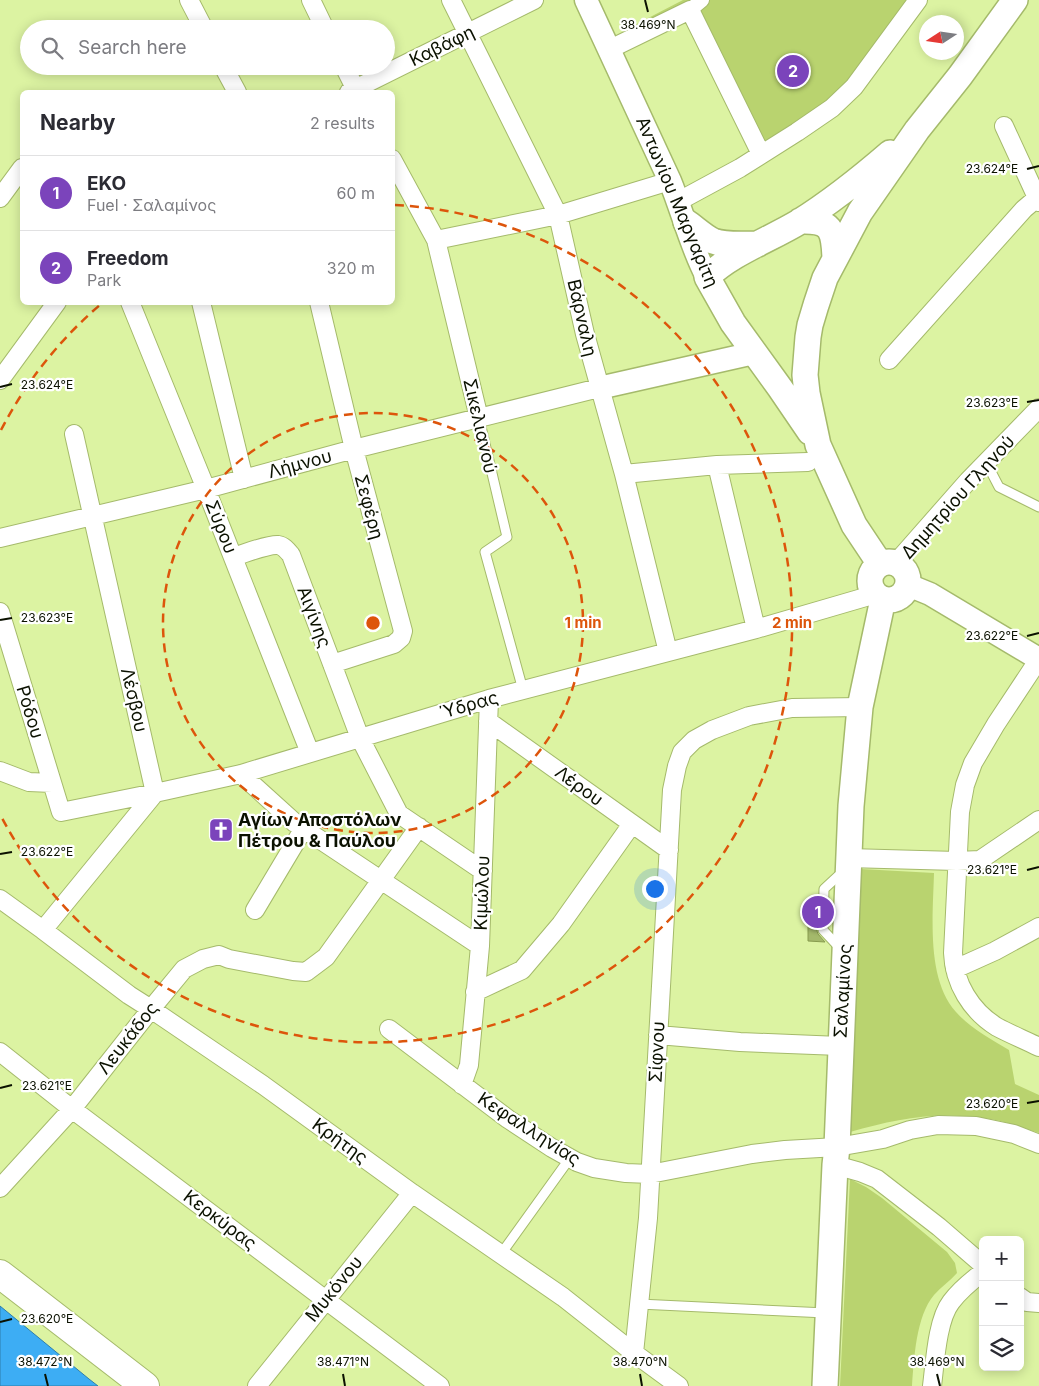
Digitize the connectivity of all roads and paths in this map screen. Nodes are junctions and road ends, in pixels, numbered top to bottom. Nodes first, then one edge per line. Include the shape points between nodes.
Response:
1 (189, 0) edge
2 (311, 0) edge
3 (451, 0) edge
4 (534, 0) edge
5 (586, 0) edge
6 (918, 0) edge
7 (1011, 1) edge
8 (696, 5) edge
9 (199, 20) edge
10 (321, 20) edge
11 (468, 34) junction
12 (610, 50) junction
13 (395, 70) edge
14 (228, 75) edge
15 (348, 75) edge
16 (386, 75) edge
17 (235, 90) edge
18 (354, 90) edge
19 (356, 90) edge
20 (1004, 126) dead end
21 (917, 130) junction
22 (761, 154) junction
23 (395, 164) edge
24 (20, 171) edge
25 (1037, 193) edge
26 (0, 198) edge
27 (678, 202) junction
28 (558, 215) junction
29 (800, 221) junction
30 (436, 240) junction
31 (758, 244) junction
32 (835, 259) junction
33 (707, 277) junction
34 (55, 305) edge
35 (131, 305) edge
36 (202, 305) edge
37 (320, 305) edge
38 (754, 353) junction
39 (889, 360) dead end
40 (805, 375) junction
41 (0, 380) edge
42 (599, 388) junction
43 (780, 388) junction
44 (1039, 408) edge
45 (479, 418) junction
46 (74, 434) dead end
47 (354, 449) junction
48 (813, 453) junction
49 (986, 462) junction
50 (717, 465) junction
51 (624, 474) junction
52 (244, 479) junction
53 (206, 489) junction
54 (1039, 507) edge
55 (93, 516) junction
56 (0, 538) edge
57 (233, 557) junction
58 (896, 571) junction
59 (879, 596) junction
60 (0, 614) edge
61 (756, 629) junction
62 (668, 652) junction
63 (1039, 660) edge
64 (332, 664) junction
65 (524, 690) junction
66 (488, 699) junction
67 (860, 707) junction
68 (488, 721) junction
69 (360, 738) junction
70 (310, 753) junction
71 (0, 771) edge
72 (241, 774) junction
73 (52, 783) junction
74 (155, 793) junction
75 (61, 812) joint
76 (1039, 820) edge
77 (632, 824) junction
78 (419, 827) junction
79 (304, 828) junction
80 (669, 850) junction
81 (957, 861) junction
82 (843, 867) junction
83 (483, 871) junction
84 (382, 880) junction
85 (0, 898) edge
86 (255, 910) dead end
87 (1039, 927) edge
88 (43, 930) junction
89 (836, 945) dead end
90 (480, 946) junction
91 (955, 969) junction
92 (475, 992) junction
93 (151, 1009) junction
94 (389, 1029) dead end
95 (658, 1035) junction
96 (840, 1046) junction
97 (1039, 1047) edge
98 (0, 1052) edge
99 (462, 1085) junction
100 (72, 1109) junction
101 (1039, 1144) edge
102 (836, 1156) junction
103 (570, 1158) junction
104 (650, 1174) junction
105 (0, 1188) edge
106 (412, 1193) junction
107 (501, 1254) junction
108 (979, 1262) edge
109 (0, 1274) edge
110 (979, 1275) edge
111 (326, 1299) junction
112 (1024, 1300) edge
113 (1039, 1303) edge
114 (639, 1304) junction
115 (829, 1314) junction
116 (634, 1353) junction
117 (659, 1380) edge
118 (145, 1386) edge
119 (256, 1386) edge
120 (440, 1386) edge
121 (679, 1386) edge
122 (825, 1386) edge
123 (932, 1386) edge

1 - 9 street
2 - 10 street
3 - 11 street, Βάρναλη
4 - 11 street, Καβάφη
5 - 12 street, Αντωνίου Μαργαρίτη
6 - 22 street via 854,87 832,108
7 - 21 main road via 960,76
8 - 12 street
8 - 22 street
11 - 13 street, Καβάφη
11 - 28 street, Βάρναλη
12 - 27 street, Αντωνίου Μαργαρίτη
14 - 17 street
15 - 18 street
16 - 19 street, Καβάφη
20 - 25 street
21 - 29 main road via 864,175
21 - 32 main road via 860,212
22 - 27 street
23 - 30 street, Σικελιανού
24 - 26 street
25 - 39 street
27 - 28 street
27 - 31 main road via 713,241
27 - 33 street, Αντωνίου Μαργαρίτη
28 - 30 street
28 - 42 street, Βάρναλη
29 - 31 main road
29 - 32 main road via 827,226 834,238
30 - 45 street, Σικελιανού
31 - 33 main road
32 - 40 main road via 816,305 808,337
33 - 38 main road, Αντωνίου Μαργαρίτη
34 - 41 street
35 - 53 street, Σύρου
36 - 52 street
37 - 47 street, Σεφέρη
38 - 42 street
38 - 43 main road, Αντωνίου Μαργαρίτη
40 - 43 main road via 796,385
40 - 48 main road
42 - 45 street, Λήμνου
42 - 51 street, Βάρναλη
43 - 48 main road, Αντωνίου Μαργαρίτη
44 - 49 street, Δημητρίου Γληνού
45 - 47 street, Λήμνου
45 - 65 lane, Σικελιανού via 507,537 485,552
46 - 55 street, Λέσβου
47 - 52 street, Λήμνου
47 - 64 street, Σεφέρη via 402,633 394,644
48 - 50 street
48 - 58 main road via 854,525
49 - 54 lane via 999,487
49 - 58 street, Δημητρίου Γληνού via 902,556
50 - 51 street
50 - 61 street
51 - 62 street, Βάρναλη
52 - 53 street, Λήμνου
53 - 55 street, Λήμνου
53 - 57 street, Σύρου
55 - 56 street, Λήμνου
55 - 74 street, Λέσβου
57 - 64 street, Αιγίνης via 272,545 281,545 288,550
57 - 70 street, Σύρου
58 - 59 main road via 906,591 896,599
58 - 59 main road via 876,567 870,584
58 - 63 street
59 - 61 street, Ύδρας
59 - 67 main road, Σαλαμίνος
60 - 73 street, Ρόδου
61 - 62 street, Ύδρας
62 - 65 street, Ύδρας
63 - 81 street via 970,770 961,806
64 - 69 street, Αιγίνης
65 - 66 street, Ύδρας
66 - 68 street, Κιμώλου
66 - 69 street, Ύδρας
67 - 80 street, Σίφνου via 792,708 748,716 694,740 682,752 677,766 672,790
67 - 82 main road, Σαλαμίνος
68 - 77 street, Λέρου
68 - 83 street, Κιμώλου
69 - 70 street, Ύδρας
69 - 78 street, Αιγίνης via 400,814
70 - 72 street, Ύδρας
71 - 73 street via 29,782
72 - 74 street, Ύδρας
72 - 79 street
73 - 75 street, Ρόδου
74 - 75 street, Ύδρας
74 - 88 street
76 - 81 street via 980,860
77 - 80 street, Λέρου
77 - 92 street via 561,924 522,970
78 - 83 street, Αιγίνης
78 - 84 street, Λευκάδος
79 - 84 street
79 - 86 street
80 - 95 street, Σίφνου
81 - 82 street
81 - 91 street
82 - 89 lane via 824,889 823,930
82 - 96 main road, Σαλαμίνος
83 - 90 street, Κιμώλου
84 - 90 street
84 - 93 street, Λευκάδος via 326,957 306,972 219,955 203,958 184,969
85 - 88 street, Κρήτης
87 - 91 street
88 - 93 street, Κρήτης
90 - 92 street, Κιμώλου
91 - 97 street via 966,996 981,1014 996,1026
92 - 99 street, Κιμώλου via 469,1065
93 - 100 street, Λευκάδος
93 - 106 street, Κρήτης
94 - 99 street, Κεφαλληνίας
95 - 96 street
95 - 104 street, Σίφνου
96 - 102 main road, Σαλαμίνος
98 - 100 street, Κερκύρας
99 - 103 street, Κεφαλληνίας
100 - 105 street, Λευκάδος
100 - 111 street, Κερκύρας
101 - 102 street via 1014,1134 976,1126 938,1125 910,1130
102 - 104 street, Κεφαλληνίας via 785,1150
102 - 108 street via 876,1179
102 - 115 main road, Σαλαμίνος
103 - 104 street, Κεφαλληνίας via 594,1168
103 - 107 lane
104 - 114 street, Σίφνου
106 - 107 street, Κρήτης
106 - 111 street, Μυκόνου
107 - 116 street, Κρήτης via 563,1297
109 - 118 main road
110 - 123 street via 950,1303 943,1319
111 - 119 street, Μυκόνου
111 - 120 street, Κερκύρας
112 - 113 street
114 - 115 lane
114 - 116 street, Σίφνου
115 - 122 main road, Σαλαμίνος
116 - 117 street, Κρήτης
117 - 121 street, Κρήτης

